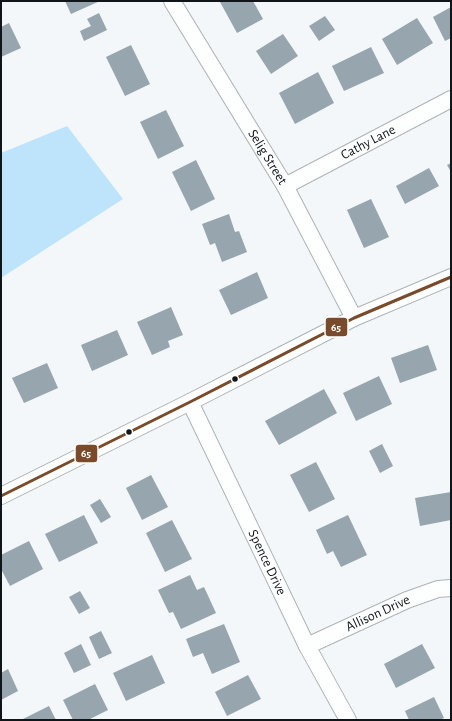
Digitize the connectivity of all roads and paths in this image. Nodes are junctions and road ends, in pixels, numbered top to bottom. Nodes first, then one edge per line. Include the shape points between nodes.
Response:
1 (172, 1) edge
2 (451, 99) edge
3 (285, 186) junction
4 (451, 277) edge
5 (354, 318) junction
6 (190, 402) junction
7 (1, 496) edge
8 (451, 588) edge
9 (307, 646) junction
10 (348, 720) edge

1 - 3 street, Selig Street
2 - 3 street, Cathy Lane
3 - 5 street, Selig Street
4 - 5 street
5 - 6 street
6 - 7 street
6 - 9 street, Spence Drive
8 - 9 street, Allison Drive via 438,589 407,600
9 - 10 street, Spence Drive

